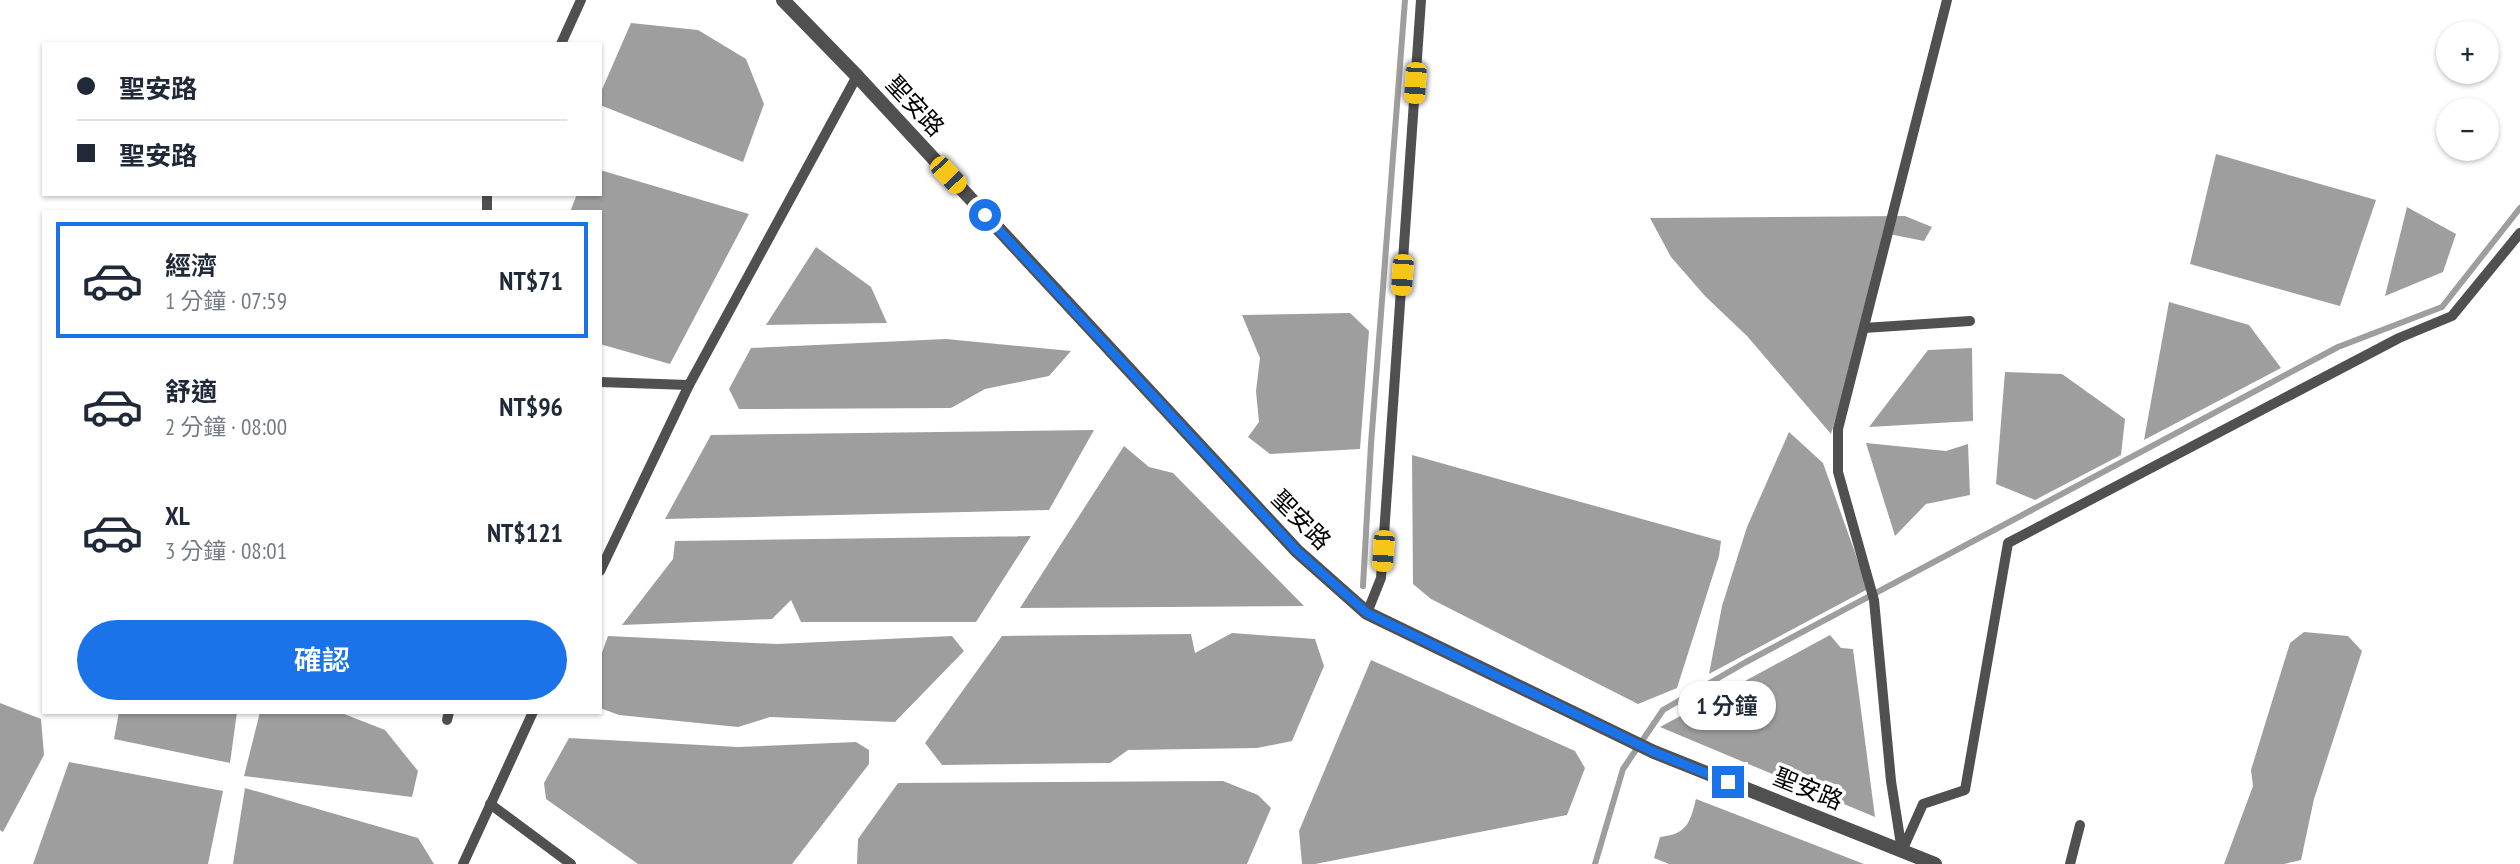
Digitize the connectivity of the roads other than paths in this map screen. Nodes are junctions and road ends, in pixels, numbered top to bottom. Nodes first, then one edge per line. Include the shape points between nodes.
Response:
1 (581, 0) edge
2 (783, 0) edge
3 (1421, 0) edge
4 (1947, 0) edge
5 (562, 42) edge
6 (857, 76) junction
7 (2520, 233) edge
8 (1970, 321) dead end
9 (1864, 328) junction
10 (602, 385) edge
11 (689, 385) junction
12 (602, 567) edge
13 (1367, 613) junction
14 (532, 714) edge
15 (491, 804) junction
16 (2080, 825) dead end
17 (1902, 851) junction
18 (464, 864) edge
19 (571, 864) edge
20 (1935, 864) edge
21 (2070, 864) edge

1 - 5 lane
2 - 6 street, 聖安路
3 - 13 lane via 1381,578
4 - 9 lane
6 - 11 lane
6 - 13 street, 聖安路 via 1297,551
7 - 17 lane via 2452,316 2399,338 2008,543 1965,790 1923,804
8 - 9 lane
9 - 17 lane via 1839,429 1838,472 1874,600
10 - 11 lane
11 - 12 lane
13 - 17 street, 聖安路 via 1654,752
14 - 15 lane
15 - 18 lane
15 - 19 lane
16 - 21 lane
17 - 20 street, 聖安路

